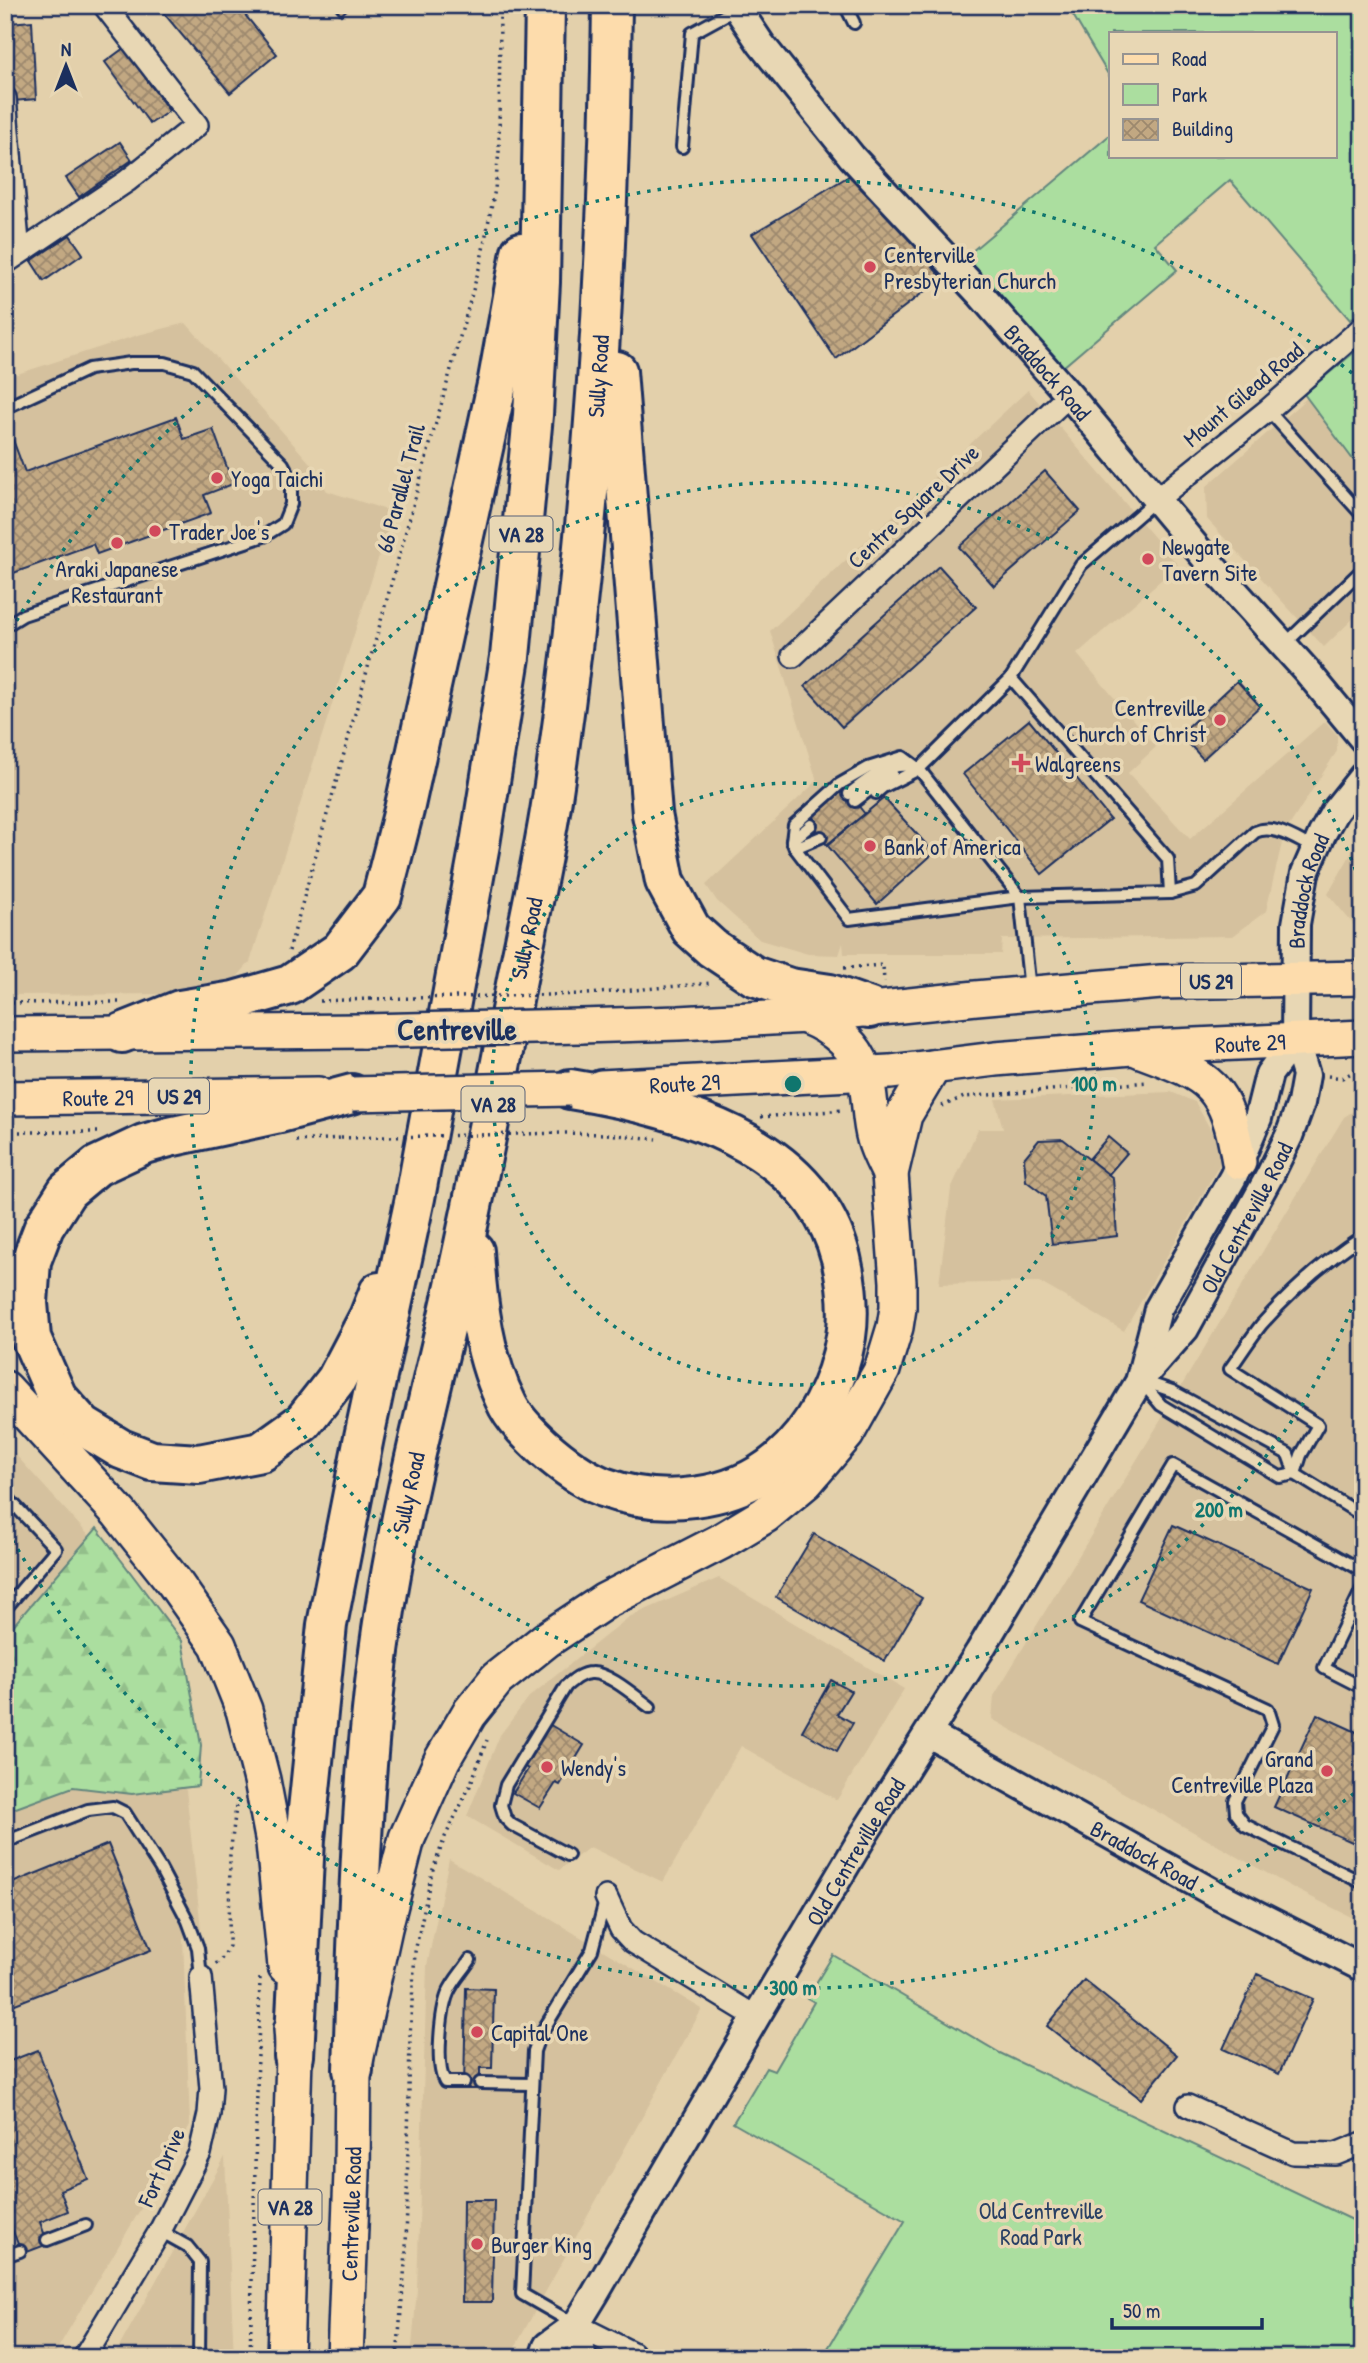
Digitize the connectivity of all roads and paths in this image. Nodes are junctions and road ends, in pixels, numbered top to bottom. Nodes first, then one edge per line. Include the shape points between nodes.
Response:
1 (104, 5) edge
2 (500, 5) edge
3 (612, 5) edge
4 (845, 5) edge
5 (735, 7) edge
6 (545, 11) edge
7 (854, 23) dead end
8 (5, 98) edge
9 (610, 133) junction
10 (682, 148) dead end
11 (12, 258) edge
12 (1363, 327) edge
13 (1069, 395) junction
14 (5, 408) edge
15 (1268, 410) junction
16 (1156, 500) junction
17 (1363, 516) edge
18 (1363, 569) edge
19 (5, 626) edge
20 (1284, 645) junction
21 (793, 656) dead end
22 (1011, 678) junction
23 (1363, 739) edge
24 (919, 769) junction
25 (1363, 776) edge
26 (854, 801) dead end
27 (816, 831) dead end
28 (793, 845) junction
29 (1316, 849) junction
30 (1170, 893) junction
31 (1020, 897) junction
32 (286, 959) dead end
33 (738, 967) junction
34 (837, 968) dead end
35 (1363, 978) edge
36 (1295, 979) junction
37 (1030, 993) junction
38 (371, 999) dead end
39 (878, 1008) junction
40 (584, 1010) junction
41 (806, 1016) junction
42 (122, 1032) junction
43 (5, 1034) edge
44 (1363, 1037) edge
45 (1294, 1039) junction
46 (1132, 1048) junction
47 (932, 1068) junction
48 (865, 1074) junction
49 (570, 1089) junction
50 (352, 1094) junction
51 (5, 1098) edge
52 (565, 1133) dead end
53 (341, 1138) dead end
54 (1239, 1162) junction
55 (890, 1174) junction
56 (415, 1198) junction
57 (475, 1199) junction
58 (1363, 1236) edge
59 (1140, 1380) junction
60 (5, 1388) edge
61 (1295, 1474) junction
62 (5, 1495) edge
63 (1363, 1516) edge
64 (1363, 1571) edge
65 (1363, 1587) edge
66 (5, 1609) edge
67 (1363, 1688) edge
68 (650, 1707) dead end
69 (929, 1734) junction
70 (489, 1735) dead end
71 (238, 1793) dead end
72 (5, 1842) edge
73 (568, 1855) dead end
74 (1363, 1883) edge
75 (606, 1897) joint
76 (470, 1960) dead end
77 (1363, 1968) edge
78 (261, 1973) dead end
79 (201, 1977) junction
80 (756, 2017) junction
81 (294, 2056) junction
82 (353, 2070) junction
83 (464, 2082) dead end
84 (480, 2083) dead end
85 (532, 2084) junction
86 (1188, 2106) dead end
87 (1363, 2143) edge
88 (86, 2225) dead end
89 (160, 2231) junction
90 (47, 2240) dead end
91 (20, 2251) dead end
92 (5, 2262) edge
93 (576, 2325) junction
94 (84, 2358) edge
95 (199, 2358) edge
96 (250, 2358) edge
97 (285, 2358) edge
98 (345, 2358) edge
99 (397, 2358) edge
100 (543, 2358) edge
101 (583, 2358) edge
102 (638, 2358) edge

1 - 11 street via 197,125 127,181
2 - 32 path, 66 Parallel Trail via 499,151 480,265
3 - 9 highway, Sully Road / VA 28
4 - 7 lane
5 - 10 lane via 691,33
5 - 13 street, Braddock Road via 852,157
6 - 42 highway via 537,134 498,380 382,896 340,951 290,985 180,1010
6 - 56 highway, VA 28 via 539,309 510,657
8 - 11 street
9 - 33 highway via 613,313 652,814 665,881 691,929
9 - 57 highway, Sully Road / VA 28 via 599,354 580,579 551,803
12 - 15 street, Mount Gilead Road
13 - 16 street, Braddock Road
13 - 21 street, Centre Square Drive
14 - 19 lane via 89,369 165,363 193,372 291,479 291,504 282,524 264,536 23,615
15 - 16 street, Mount Gilead Road
15 - 17 lane
16 - 20 street, Braddock Road
16 - 22 lane via 1082,565
18 - 20 lane
20 - 23 street, Braddock Road
22 - 24 lane
22 - 30 lane via 1168,859
24 - 26 lane via 889,773
24 - 28 lane via 903,757 867,768 839,784 794,825
24 - 31 lane
25 - 29 street, Braddock Road via 1335,811
27 - 28 lane
28 - 31 lane via 849,919
29 - 30 lane via 1262,829 1196,886
29 - 36 street, Braddock Road via 1305,873 1296,924
30 - 31 lane
31 - 37 lane
33 - 39 highway via 790,988
33 - 40 path via 724,982
34 - 39 path via 883,965
35 - 36 main road, US 29
36 - 37 main road, US 29 via 1161,982
36 - 45 street, Old Centreville Road
37 - 39 main road, US 29
38 - 40 path, bridge
39 - 41 main road, US 29
40 - 41 main road, US 29 via 680,1024
40 - 42 main road, US 29, bridge via 364,1031
41 - 48 highway via 835,1030
42 - 43 main road, US 29
44 - 45 main road, Route 29 / US 29
45 - 46 main road, Route 29 / US 29
45 - 54 street, Old Centreville Road via 1269,1074 1258,1118
45 - 59 street, Old Centreville Road via 1306,1075 1289,1136 1185,1329
46 - 47 main road, Route 29 / US 29
46 - 54 main road via 1202,1077 1220,1096 1233,1127
47 - 48 main road, Route 29 / US 29
47 - 55 highway via 904,1115
48 - 49 main road, Route 29 / US 29
48 - 55 highway via 875,1140
49 - 50 main road, Route 29 / US 29, bridge
49 - 57 highway via 641,1103 729,1133 763,1152 811,1196 836,1240 848,1297 847,1328 831,1388 800,1440 778,1462 750,1479 720,1492 673,1499 603,1487 554,1457 508,1407 494,1373 478,1299
50 - 51 main road, Route 29 / US 29
50 - 56 highway via 144,1144 97,1166 67,1191 44,1227 31,1261 27,1303 31,1338 57,1397 83,1426 152,1461 199,1464 261,1452 303,1422 336,1380 369,1317
52 - 53 path, bridge
54 - 59 street, Old Centreville Road via 1158,1309
55 - 82 highway, Centreville Road via 898,1308 882,1370 846,1434 806,1480 765,1515 605,1601 546,1640 497,1679 469,1714 442,1760 407,1838
56 - 81 highway, VA 28 via 327,1625 305,1839
57 - 82 highway, Sully Road / VA 28 via 385,1608 360,1871
58 - 61 lane via 1296,1289 1230,1369 1318,1425
59 - 61 lane via 1172,1391 1288,1454
59 - 61 lane via 1161,1405 1280,1477
59 - 69 street, Old Centreville Road
60 - 81 highway via 119,1513 218,1645 244,1710 274,1843
61 - 63 lane
62 - 66 lane via 56,1549
64 - 74 lane via 1173,1465 1080,1622 1268,1709 1273,1725 1235,1801 1236,1813 1245,1825
65 - 67 lane via 1324,1668
68 - 73 lane via 603,1675 592,1672 574,1679 506,1785 501,1805 505,1818
69 - 77 street, Braddock Road via 1212,1892
69 - 80 street, Old Centreville Road
70 - 99 path via 432,1872 415,1952 406,2252
71 - 79 path via 230,1855 229,1946
72 - 79 lane via 88,1810 113,1807 125,1813 188,1921 198,1948
75 - 80 street via 621,1929 634,1942
75 - 85 lane via 592,1950 536,2044
76 - 83 lane via 449,1991 442,2012 443,2078 445,2082
78 - 96 path
79 - 89 street, Fort Drive via 211,2088 209,2114 200,2153
80 - 93 street, Old Centreville Road
81 - 97 highway, VA 28
82 - 98 highway, Centreville Road / VA 28
84 - 85 lane
85 - 93 lane via 522,2294
86 - 87 street via 1293,2153 1336,2154
88 - 90 lane
89 - 94 street, Fort Drive
89 - 95 lane via 187,2246 200,2262
91 - 92 lane via 8,2255
93 - 100 street, Old Centreville Road via 547,2346
93 - 101 street
93 - 102 street

